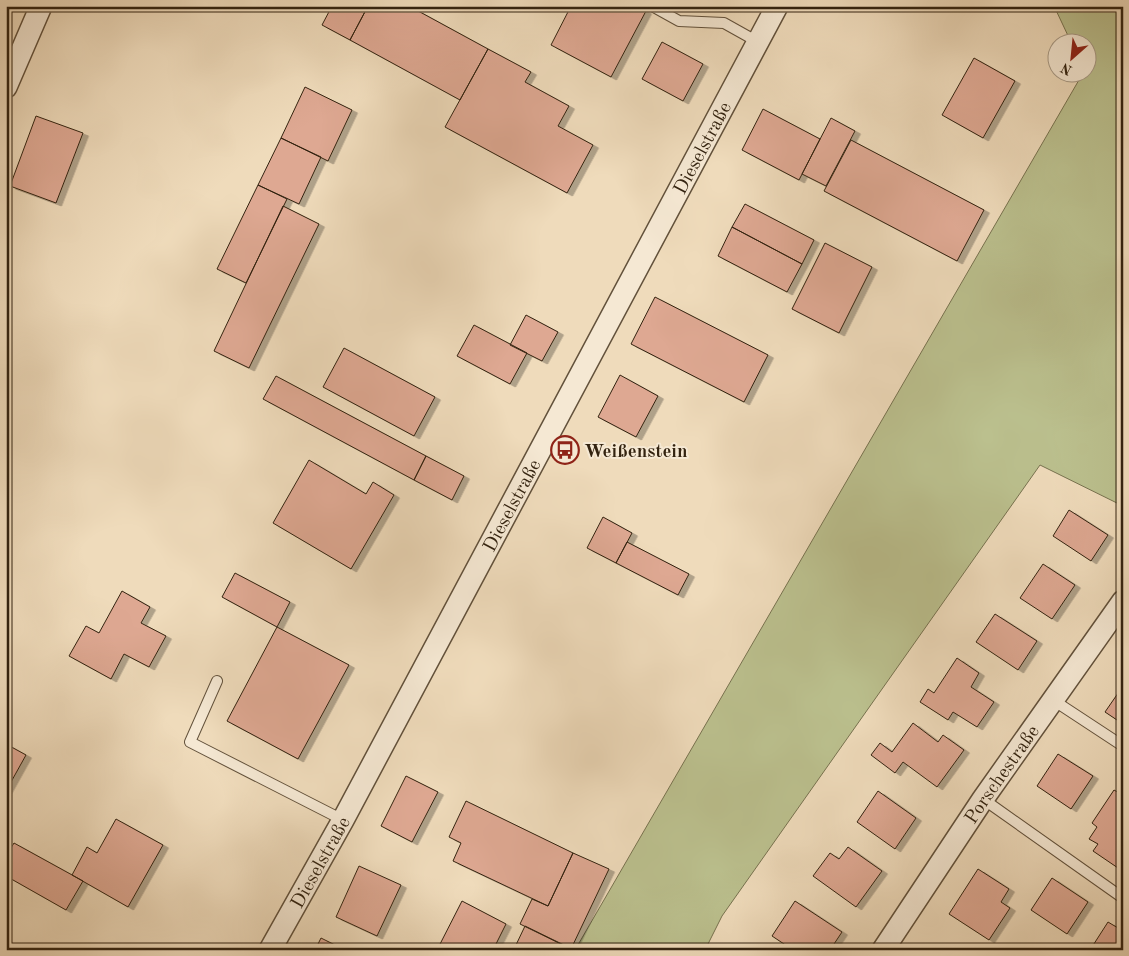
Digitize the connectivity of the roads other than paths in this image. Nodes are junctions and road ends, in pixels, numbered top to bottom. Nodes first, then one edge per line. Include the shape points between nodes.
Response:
1 (41, 6) edge
2 (652, 6) edge
3 (777, 6) edge
4 (758, 42) junction
5 (6, 87) edge
6 (1123, 601) edge
7 (218, 681) dead end
8 (1053, 700) junction
9 (1123, 746) edge
10 (983, 798) junction
11 (343, 820) junction
12 (1123, 898) edge
13 (270, 950) edge
14 (883, 950) edge

1 - 5 street
2 - 4 lane via 679,21 724,24
3 - 4 street, Dieselstraße
4 - 11 street, Dieselstraße
6 - 8 street, Porschestraße
7 - 11 lane via 190,742
8 - 9 lane
8 - 10 street, Porschestraße
10 - 12 lane
10 - 14 street, Porschestraße
11 - 13 street, Dieselstraße

